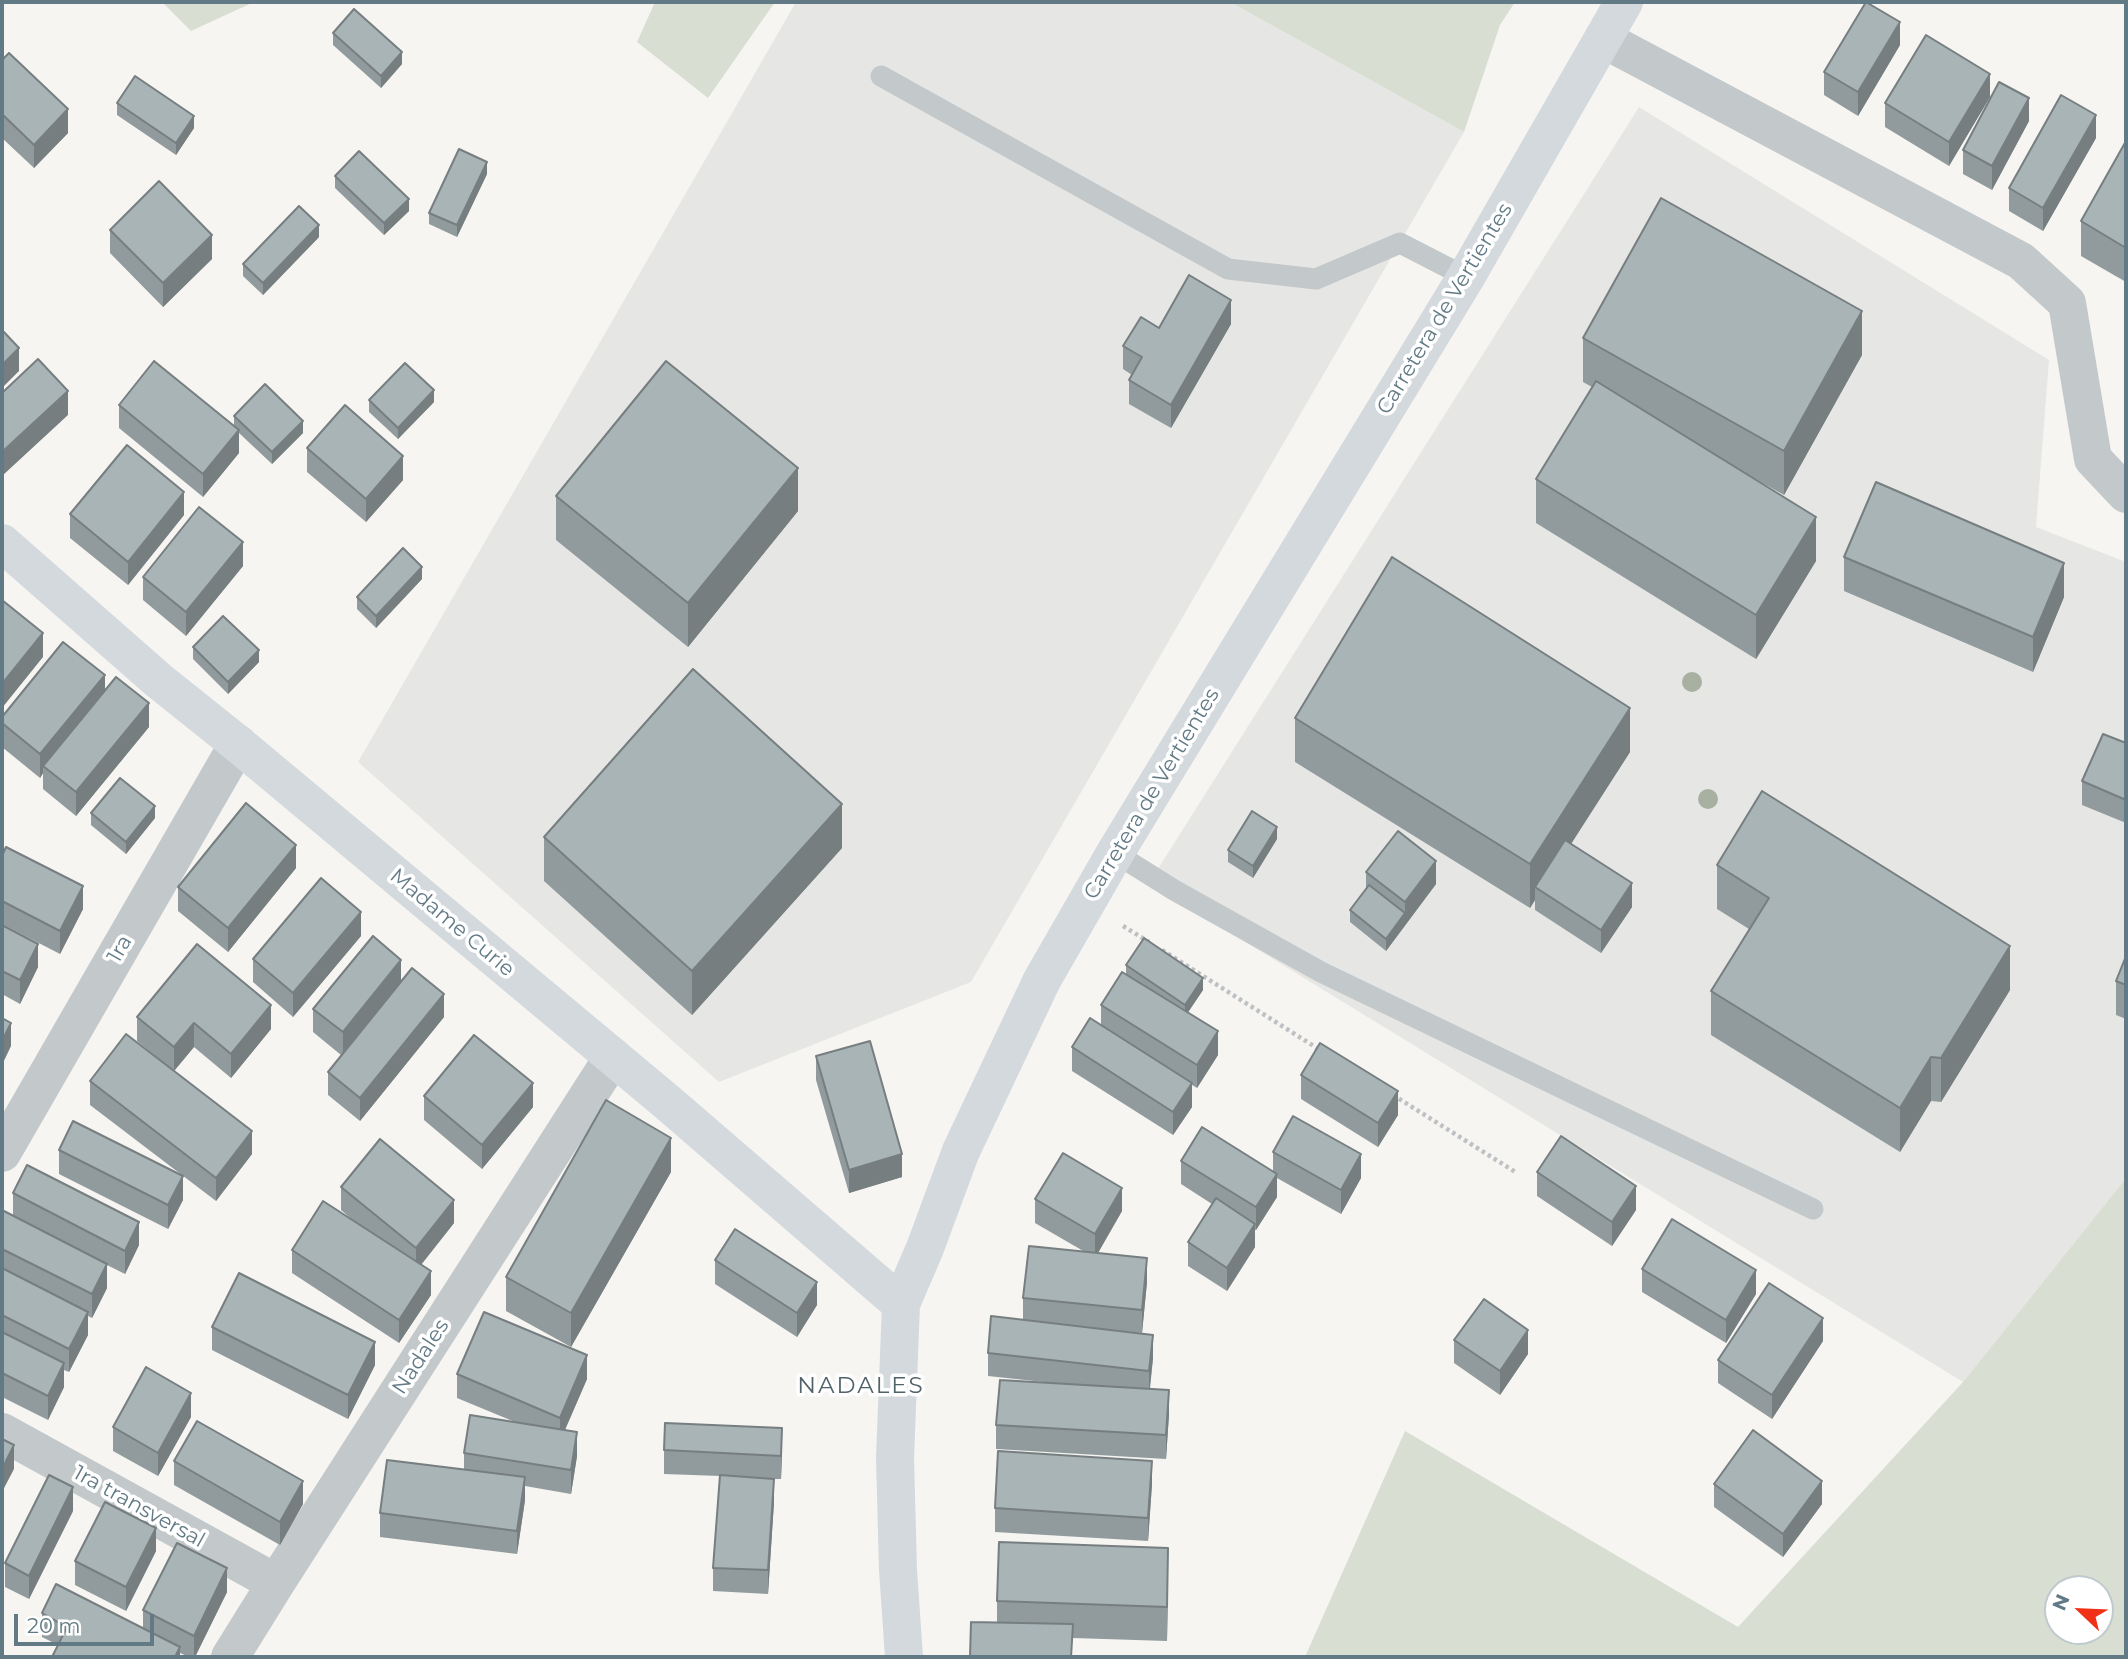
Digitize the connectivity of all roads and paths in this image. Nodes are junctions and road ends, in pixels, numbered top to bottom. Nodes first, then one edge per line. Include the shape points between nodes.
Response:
1 (1624, 2) edge
2 (1603, 39) junction
3 (881, 75) dead end
4 (1466, 277) junction
5 (2126, 494) edge
6 (2, 543) edge
7 (238, 744) junction
8 (1115, 853) junction
9 (1087, 903) junction
10 (1331, 1056) edge
11 (614, 1057) junction
12 (1389, 1093) edge
13 (2, 1153) edge
14 (1517, 1173) dead end
15 (1813, 1209) dead end
16 (901, 1304) junction
17 (2, 1432) edge
18 (276, 1583) junction
19 (230, 1657) edge
20 (904, 1657) edge

1 - 2 main road, Carretera de Vertientes
2 - 4 main road, Carretera de Vertientes
2 - 5 street via 2021,261 2067,303 2094,459
3 - 4 lane via 1228,269 1316,279 1400,243
4 - 8 main road, Carretera de Vertientes
6 - 7 main road, Madame Curie
7 - 11 main road, Madame Curie
7 - 13 street, 1ra
8 - 9 main road, Carretera de Vertientes
8 - 15 lane via 1321,972
9 - 10 path
9 - 16 main road, Carretera de Vertientes via 1042,980 961,1151
11 - 16 main road, Madame Curie
11 - 18 street, Nadales
12 - 14 path
16 - 20 main road, Carretera de Vertientes via 895,1458
17 - 18 street, 1ra transversal
18 - 19 street, Nadales

